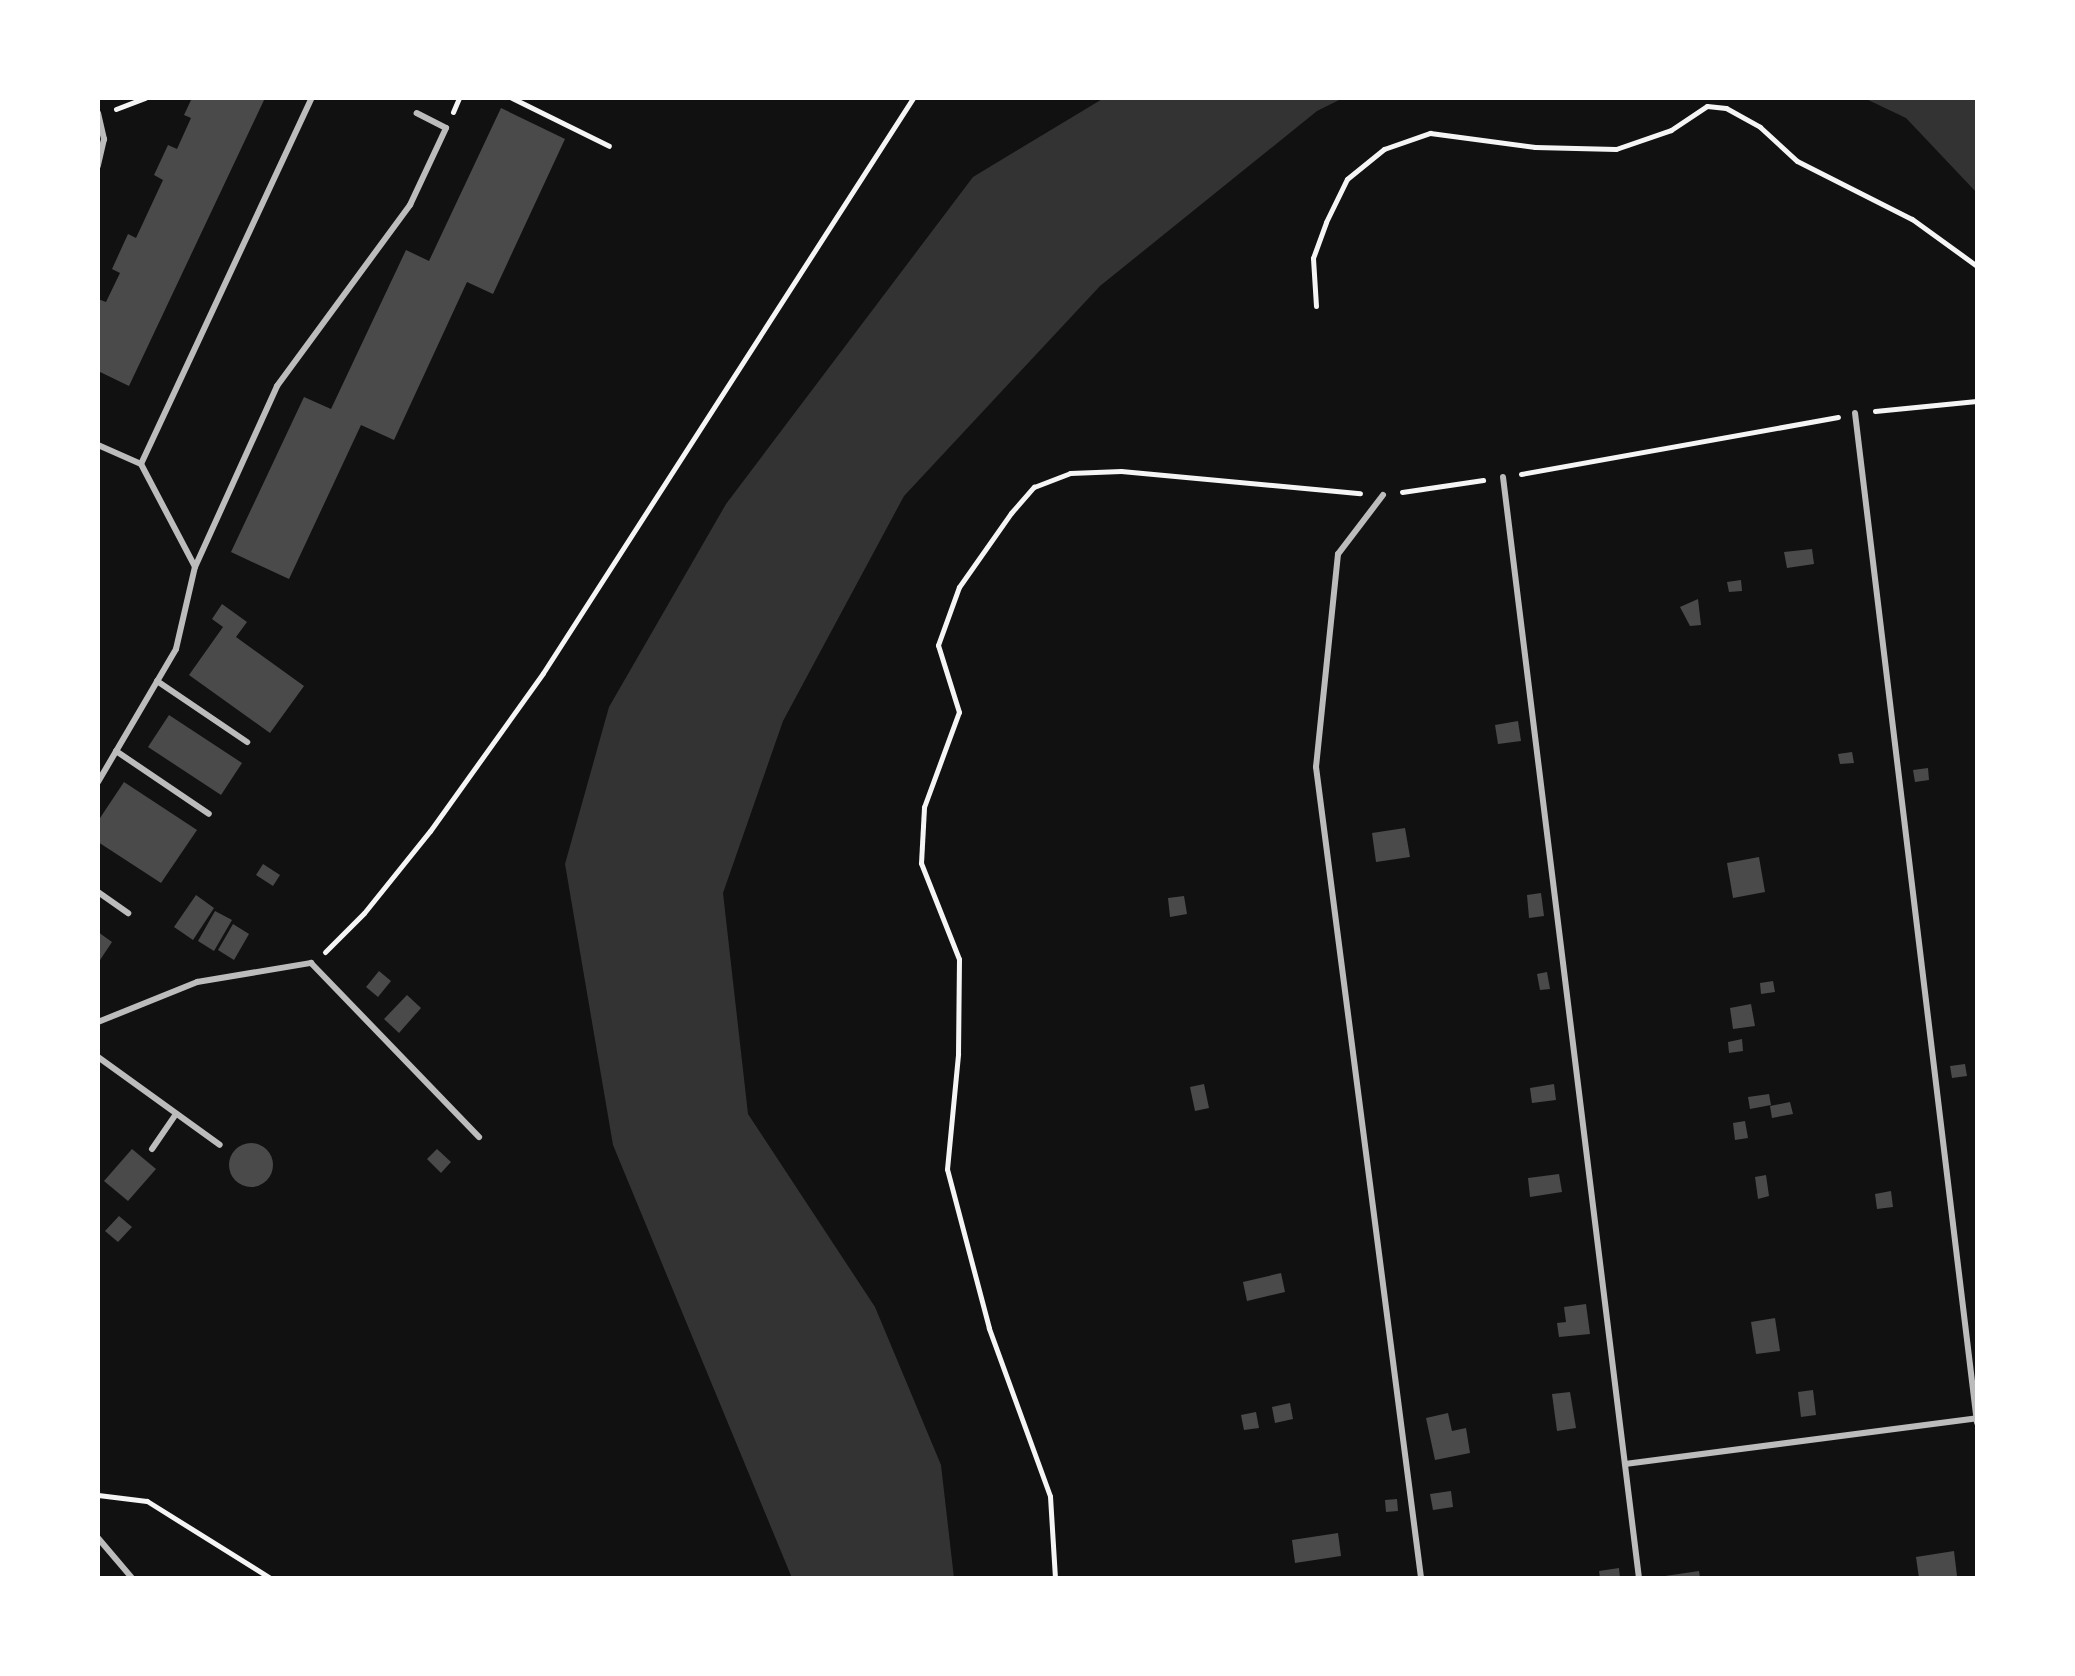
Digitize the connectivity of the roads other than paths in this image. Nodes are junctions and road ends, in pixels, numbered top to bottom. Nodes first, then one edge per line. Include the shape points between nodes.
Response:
1 (312, 98) edge
2 (417, 113) dead end
3 (99, 114) edge
4 (98, 166) edge
5 (1855, 413) road end
6 (98, 445) edge
7 (141, 464) junction
8 (1503, 477) road end
9 (1383, 495) road end
10 (195, 567) junction
11 (157, 681) junction
12 (247, 742) dead end
13 (116, 751) junction
14 (98, 782) edge
15 (209, 814) dead end
16 (98, 892) edge
17 (128, 913) dead end
18 (98, 1022) edge
19 (98, 1057) edge
20 (176, 1114) junction
21 (479, 1137) dead end
22 (220, 1145) dead end
23 (152, 1149) dead end
24 (1977, 1420) edge
25 (1625, 1464) junction
26 (98, 1538) edge
27 (132, 1578) edge
28 (1421, 1578) edge
29 (1639, 1578) edge

1 - 7 lane
2 - 10 lane via 446,128 410,205 277,386
3 - 4 lane via 104,139
5 - 24 lane
6 - 7 lane
7 - 10 lane
8 - 25 lane
9 - 28 lane via 1338,554 1316,767
10 - 11 lane via 176,649
11 - 12 lane
11 - 13 lane
13 - 14 lane
13 - 15 lane
16 - 17 lane
18 - 21 lane via 197,982 311,963
19 - 20 lane
20 - 22 lane
20 - 23 lane
24 - 25 lane
25 - 29 lane
26 - 27 lane

